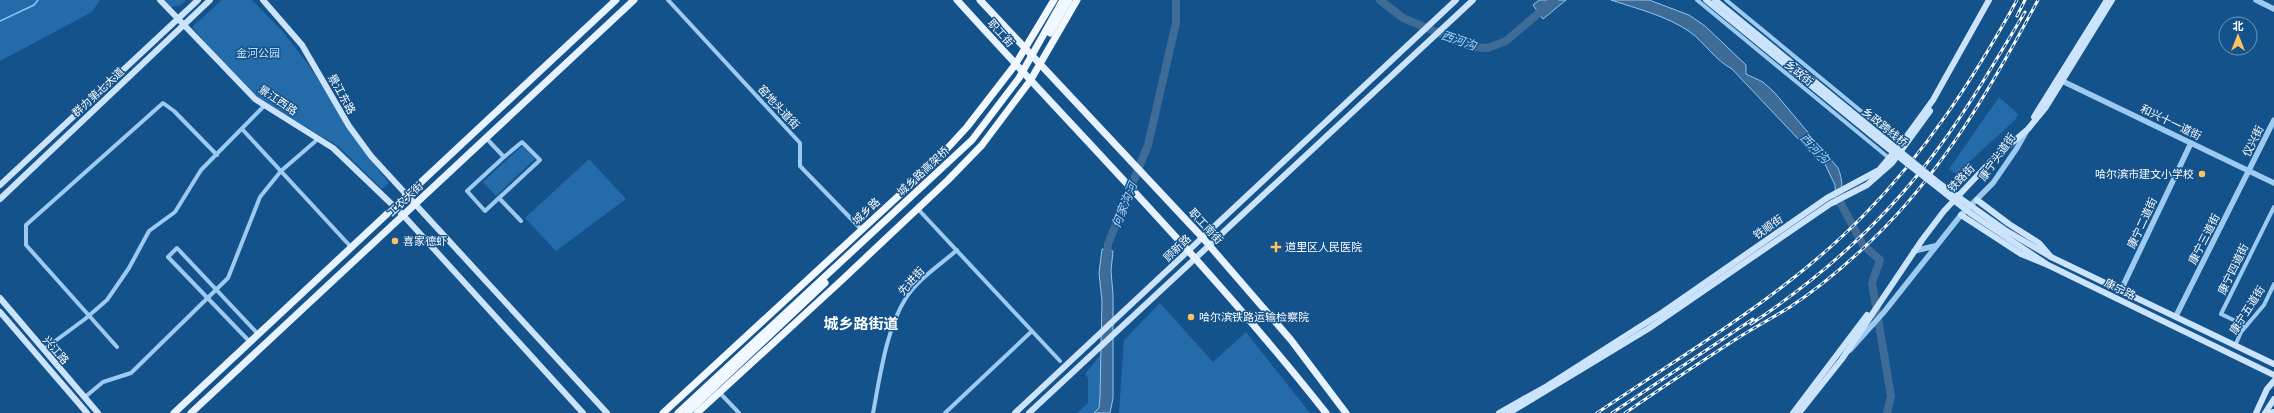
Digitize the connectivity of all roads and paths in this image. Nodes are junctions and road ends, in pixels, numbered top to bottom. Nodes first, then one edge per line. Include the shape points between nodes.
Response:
1 (160, 0) edge
2 (198, 0) edge
3 (210, 0) edge
4 (263, 0) edge
5 (616, 0) edge
6 (634, 0) edge
7 (668, 0) edge
8 (957, 0) edge
9 (980, 0) edge
10 (1054, 0) edge
11 (1063, 0) edge
12 (1069, 0) edge
13 (1076, 0) edge
14 (1456, 0) edge
15 (1473, 0) edge
16 (1697, 0) edge
17 (1706, 0) edge
18 (1715, 0) edge
19 (1726, 0) edge
20 (1989, 0) edge
21 (1993, 0) edge
22 (2107, 0) edge
23 (2112, 0) edge
24 (2256, 0) edge
25 (2274, 9) edge
26 (178, 19) junction
27 (183, 25) junction
28 (1025, 49) junction
29 (1040, 62) junction
30 (1015, 65) junction
31 (2060, 80) junction
32 (1030, 81) junction
33 (264, 105) junction
34 (2274, 120) edge
35 (2030, 123) junction
36 (242, 129) junction
37 (2026, 132) junction
38 (486, 138) junction
39 (318, 139) junction
40 (2191, 143) junction
41 (1901, 144) junction
42 (217, 155) junction
43 (504, 157) junction
44 (1889, 158) junction
45 (281, 171) junction
46 (2249, 171) junction
47 (1865, 182) junction
48 (2274, 183) edge
49 (0, 185) edge
50 (407, 194) junction
51 (499, 198) junction
52 (0, 199) edge
53 (1977, 200) junction
54 (1829, 201) junction
55 (416, 204) junction
56 (394, 207) junction
57 (2274, 207) edge
58 (917, 208) junction
59 (403, 215) junction
60 (1961, 215) junction
61 (521, 221) dead end
62 (862, 230) junction
63 (1202, 237) junction
64 (1210, 245) junction
65 (1935, 246) junction
66 (351, 247) junction
67 (957, 250) junction
68 (1188, 250) junction
69 (1914, 251) junction
70 (2051, 256) junction
71 (1196, 258) junction
72 (2048, 265) junction
73 (2274, 284) edge
74 (215, 290) junction
75 (2122, 290) junction
76 (1882, 297) junction
77 (0, 298) edge
78 (208, 298) junction
79 (0, 312) edge
80 (89, 316) junction
81 (2176, 316) junction
82 (1868, 317) junction
83 (2246, 326) junction
84 (1032, 331) junction
85 (258, 334) junction
86 (250, 342) junction
87 (2235, 346) junction
88 (117, 347) dead end
89 (43, 350) junction
90 (1060, 361) dead end
91 (1838, 364) junction
92 (2274, 364) edge
93 (2274, 376) edge
94 (2274, 381) edge
95 (720, 392) junction
96 (698, 394) junction
97 (85, 397) junction
98 (2274, 399) edge
99 (2274, 412) edge
100 (86, 413) edge
101 (98, 413) edge
102 (174, 413) edge
103 (191, 413) edge
104 (583, 413) edge
105 (607, 413) edge
106 (663, 413) edge
107 (673, 413) edge
108 (678, 413) edge
109 (687, 413) edge
110 (697, 413) edge
111 (739, 413) edge
112 (873, 413) edge
113 (945, 413) edge
114 (1015, 413) edge
115 (1028, 413) edge
116 (1326, 413) edge
117 (1346, 413) edge
118 (1499, 413) edge
119 (1509, 413) edge
120 (1793, 413) edge
121 (1799, 413) edge
122 (2256, 413) edge
123 (2266, 413) edge
124 (2270, 413) edge

1 - 26 main road, 景江西路
2 - 26 main road, 群力第七大道
3 - 27 main road, 群力第七大道
4 - 50 main road, 景江东路 via 302,45 349,126 371,156
5 - 50 main road, 工农大街
6 - 38 main road, 工农大街
7 - 62 street, 窑地头道街 via 800,143 800,166
8 - 30 main road, 职工街
9 - 28 main road, 职工街
10 - 28 highway, 城乡路
11 - 96 highway, 城乡路高架桥, bridge via 1019,78 972,140
12 - 109 highway, 城乡路高架桥, bridge via 1023,80 977,140
13 - 29 highway
14 - 63 main road, 顾新路
15 - 64 main road, 顾新路
16 - 44 street, 乡政街
17 - 72 main road, bridge via 1970,213
18 - 70 main road, 乡政跨线桥, bridge via 1940,184 2005,230
19 - 41 street, 乡政街
20 - 41 main road, 铁顺街 via 1933,100
21 - 47 main road, 铁顺街 via 1937,100 1892,163
22 - 31 main road
23 - 31 main road
24 - 25 street
26 - 27 main road, 景江西路
26 - 49 main road, 群力第七大道
27 - 33 main road, 景江西路 via 255,99
27 - 52 main road, 群力第七大道
28 - 29 main road, 职工街
28 - 30 highway, 城乡路
29 - 32 highway
29 - 63 main road, 职工南街
30 - 32 main road, 职工街
30 - 62 highway, 城乡路 via 968,127 932,165
31 - 35 main road, 铁路街
31 - 37 main road, 铁路街 via 2046,107
31 - 40 street, 和兴十一道街
32 - 58 highway via 982,145
32 - 68 main road
33 - 36 street
33 - 39 main road, 景江西路
34 - 46 street, 仪兴街
35 - 37 street, 康宁头道街
35 - 76 main road, 铁路街 via 1991,157 1945,204
36 - 42 street
36 - 45 street
37 - 53 street, 康宁头道街 via 1993,183
37 - 69 main road, 铁路街 via 1993,159 1962,191
38 - 43 street
38 - 55 main road, 工农大街
39 - 45 street
39 - 56 main road, 景江西路 via 333,148
40 - 46 street, 和兴十一道街
40 - 75 street, 康宁二道街
41 - 44 main road, 铁顺街
42 - 80 street via 201,170 174,212 149,231 106,300
42 - 80 street via 163,103 26,225 26,245
43 - 51 street via 467,191 485,211
43 - 51 street via 522,142 540,160
44 - 47 main road, 铁顺街
45 - 66 street
45 - 74 street via 260,197 228,278
46 - 48 street, 和兴十一道街
46 - 81 street, 康宁三道街
47 - 54 main road, 铁顺街
50 - 55 main road, 景江东路
50 - 56 main road, 工农大街
51 - 61 street
53 - 60 street, 康宁头道街
53 - 70 main road, 康宁路 via 2040,243
54 - 118 main road, 铁顺街 via 1664,312 1547,386
54 - 119 main road, 铁顺街 via 1648,329
55 - 59 main road, 工农大街
55 - 105 main road, 景江东路
56 - 59 main road, 景江西路
56 - 66 main road, 工农大街
57 - 83 street, 康宁四道街 via 2221,314
58 - 67 street
58 - 95 highway
59 - 103 main road, 工农大街
59 - 104 main road, 景江西路
60 - 65 street, 康宁头道街
60 - 72 main road, 康宁路 via 2021,254
62 - 106 highway, 城乡路
63 - 64 main road, 职工南街
63 - 68 main road, 顾新路
64 - 71 main road, 顾新路
64 - 117 main road, 职工南街 via 1291,340
65 - 69 street
65 - 91 street, 康宁头道街 via 1884,312
66 - 85 main road, 工农大街
67 - 84 street
67 - 112 street, 先进街 via 915,287 894,321
68 - 71 main road
68 - 114 main road, 顾新路
69 - 76 main road, 铁路街
70 - 75 main road, 康宁路
71 - 115 main road, 顾新路
71 - 116 main road via 1276,350
72 - 93 main road, 康宁路
73 - 83 street, 康宁五道街 via 2264,305
74 - 78 street
74 - 78 street via 177,248 168,256
74 - 85 street
75 - 81 main road, 康宁路
76 - 82 main road
77 - 89 main road, 兴江路
78 - 86 street
78 - 97 street via 131,373 103,382
79 - 100 main road, 兴江路
80 - 88 street
80 - 89 street
81 - 87 main road, 康宁路
82 - 91 main road
82 - 120 main road
83 - 87 street, 康宁五道街
84 - 90 street
84 - 113 street
85 - 86 main road, 工农大街
86 - 102 main road, 工农大街
87 - 92 main road, 康宁路
89 - 97 main road, 兴江路
91 - 121 main road
94 - 122 main road via 2267,389
95 - 110 highway
95 - 111 street
96 - 107 highway, bridge
96 - 108 highway, 城乡路高架桥, bridge
97 - 101 main road, 兴江路
98 - 123 main road
99 - 124 main road

